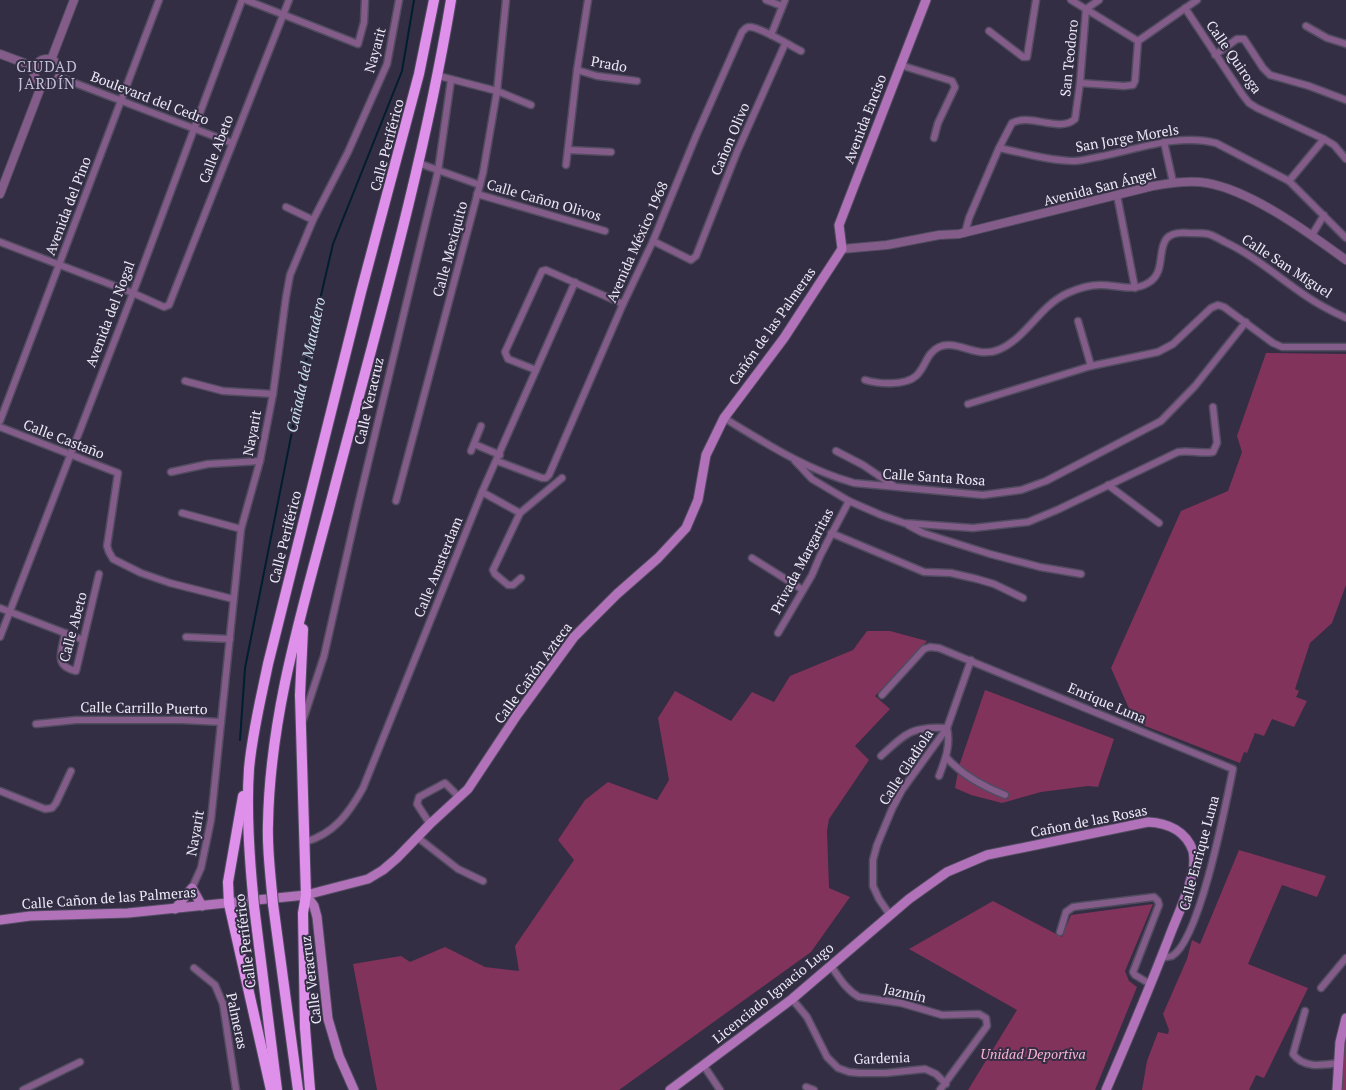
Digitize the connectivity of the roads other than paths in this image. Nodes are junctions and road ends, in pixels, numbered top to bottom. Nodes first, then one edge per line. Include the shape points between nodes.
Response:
1 (74, 0) edge
2 (159, 0) edge
3 (244, 0) edge
4 (289, 0) edge
5 (365, 0) edge
6 (399, 0) edge
7 (434, 0) edge
8 (451, 0) edge
9 (506, 0) edge
10 (588, 0) edge
11 (766, 0) edge
12 (926, 0) edge
13 (1036, 0) edge
14 (1071, 0) edge
15 (1099, 0) edge
16 (1197, 0) edge
17 (783, 3) edge
18 (1185, 8) junction
19 (1086, 9) junction
20 (283, 15) junction
21 (1306, 26) dead end
22 (989, 32) dead end
23 (771, 35) junction
24 (1138, 41) junction
25 (785, 44) junction
26 (1346, 44) edge
27 (801, 51) dead end
28 (0, 54) edge
29 (1215, 55) junction
30 (51, 60) junction
31 (900, 65) junction
32 (35, 67) junction
33 (577, 70) junction
34 (438, 76) junction
35 (59, 77) junction
36 (451, 80) junction
37 (637, 81) dead end
38 (42, 84) junction
39 (1080, 84) junction
40 (497, 91) junction
41 (1346, 100) edge
42 (121, 101) junction
43 (531, 105) dead end
44 (193, 129) junction
45 (934, 138) dead end
46 (1324, 139) junction
47 (1164, 142) junction
48 (232, 143) junction
49 (999, 148) junction
50 (568, 150) junction
51 (611, 152) dead end
52 (1346, 159) edge
53 (418, 163) junction
54 (566, 165) dead end
55 (438, 171) junction
56 (1289, 181) junction
57 (1173, 182) junction
58 (480, 185) junction
59 (0, 194) edge
60 (477, 194) junction
61 (1116, 195) junction
62 (286, 207) dead end
63 (1324, 215) junction
64 (313, 220) junction
65 (605, 231) dead end
66 (965, 233) junction
67 (1312, 235) junction
68 (1346, 238) edge
69 (0, 242) edge
70 (653, 242) junction
71 (842, 249) junction
72 (1346, 260) edge
73 (59, 264) junction
74 (576, 282) junction
75 (1135, 288) junction
76 (133, 293) junction
77 (623, 304) junction
78 (1346, 318) edge
79 (1078, 321) dead end
80 (1246, 322) junction
81 (1346, 347) edge
82 (1091, 366) junction
83 (536, 370) junction
84 (865, 380) dead end
85 (185, 381) dead end
86 (273, 394) junction
87 (968, 404) dead end
88 (1213, 407) dead end
89 (724, 418) junction
90 (0, 421) edge
91 (481, 426) dead end
92 (0, 427) edge
93 (836, 450) dead end
94 (69, 454) junction
95 (499, 458) junction
96 (792, 459) junction
97 (260, 460) junction
98 (171, 472) dead end
99 (562, 478) dead end
100 (895, 486) junction
101 (1108, 486) junction
102 (482, 492) junction
103 (396, 501) dead end
104 (849, 502) junction
105 (182, 513) dead end
106 (520, 513) junction
107 (904, 523) junction
108 (1159, 523) dead end
109 (241, 529) junction
110 (832, 533) junction
111 (752, 558) dead end
112 (99, 574) dead end
113 (1081, 574) dead end
114 (522, 578) dead end
115 (804, 590) junction
116 (233, 598) junction
117 (1023, 598) dead end
118 (304, 604) junction
119 (0, 608) edge
120 (10, 611) junction
121 (65, 633) junction
122 (778, 633) dead end
123 (0, 637) edge
124 (186, 637) dead end
125 (230, 639) junction
126 (83, 640) junction
127 (971, 660) junction
128 (882, 695) dead end
129 (221, 722) junction
130 (36, 724) dead end
131 (300, 726) junction
132 (947, 728) junction
133 (881, 756) dead end
134 (946, 756) junction
135 (250, 768) junction
136 (1233, 769) joint
137 (71, 771) dead end
138 (938, 776) dead end
139 (0, 791) edge
140 (1005, 795) dead end
141 (459, 797) junction
142 (430, 824) junction
143 (417, 837) junction
144 (305, 842) junction
145 (368, 879) joint
146 (483, 881) dead end
147 (192, 888) junction
148 (306, 895) junction
149 (229, 904) junction
150 (202, 906) junction
151 (175, 909) junction
152 (890, 915) junction
153 (0, 920) edge
154 (1060, 932) dead end
155 (1161, 958) junction
156 (1346, 958) edge
157 (831, 966) junction
158 (194, 968) dead end
159 (1150, 984) junction
160 (1321, 988) dead end
161 (792, 998) junction
162 (1305, 1011) dead end
163 (1346, 1018) edge
164 (80, 1062) dead end
165 (1339, 1063) junction
166 (704, 1066) junction
167 (946, 1084) junction
168 (806, 1087) dead end
169 (23, 1090) edge
170 (236, 1090) edge
171 (271, 1090) edge
172 (277, 1090) edge
173 (298, 1090) edge
174 (310, 1090) edge
175 (354, 1090) edge
176 (670, 1090) edge
177 (720, 1090) edge
178 (814, 1090) edge
179 (940, 1090) edge
180 (1106, 1090) edge
181 (1337, 1090) edge

1 - 30 street
2 - 42 street, Avenida del Pino
3 - 20 street
3 - 44 street, Avenida del Nogal
4 - 20 street, Calle Abeto
5 - 20 street via 358,44
6 - 64 street, Nayarit via 387,64
7 - 135 highway, Calle Periférico via 419,74 268,664
8 - 34 highway
9 - 40 street, Calle Mexiquito
10 - 33 street
11 - 17 street
12 - 31 main road, Avenida Enciso
13 - 22 street via 1027,57
14 - 19 street
15 - 19 street, San Teodoro
16 - 18 street
17 - 23 street
18 - 24 street
18 - 29 street, Calle Quiroga
19 - 24 street
19 - 39 street, San Teodoro
20 - 48 street, Calle Abeto
21 - 26 street
23 - 25 street
23 - 70 street, Avenida México 1968 via 750,27 742,32
24 - 39 street via 1133,85
25 - 27 street
25 - 70 street, Cañon Olivo via 694,259
28 - 32 street
29 - 41 street via 1237,39 1244,39 1270,76 1310,86
29 - 46 street, Calle Quiroga via 1249,103
30 - 32 street via 42,60
30 - 35 street via 58,67
31 - 45 street via 954,83
31 - 71 main road, Avenida Enciso via 839,225
32 - 38 street via 34,75
33 - 37 street, Prado
33 - 50 street
34 - 36 street
34 - 53 highway
35 - 38 street via 50,85
35 - 42 street, Boulevard del Cedro
36 - 40 street
36 - 55 street, Calle Veracruz
38 - 59 street
39 - 49 street, San Teodoro via 1074,119 1070,123 1015,121 1009,126
40 - 43 street
40 - 58 street, Calle Mexiquito
42 - 44 street, Boulevard del Cedro
42 - 73 street, Avenida del Pino
44 - 48 street, Boulevard del Cedro
44 - 76 street, Avenida del Nogal
46 - 52 street, Calle Quiroga
46 - 56 street
47 - 49 street, San Jorge Morels via 1076,161
47 - 56 street, San Jorge Morels via 1196,139 1216,143
47 - 57 street
48 - 76 street, Calle Abeto via 169,305 167,307
49 - 66 street
50 - 51 street
50 - 54 street
53 - 55 street, Calle Cañon Olivos
53 - 118 highway
55 - 58 street, Calle Cañon Olivos
55 - 131 street, Calle Veracruz via 324,656
56 - 63 street, San Jorge Morels
57 - 61 street, Avenida San Ángel
57 - 67 street, Avenida San Ángel via 1206,183 1225,188 1253,200
58 - 60 street, Calle Mexiquito
60 - 65 street, Calle Cañon Olivos
60 - 103 street, Calle Mexiquito
61 - 66 street, Avenida San Ángel
61 - 75 street
62 - 64 street
63 - 67 street
63 - 68 street, San Jorge Morels
64 - 86 street, Nayarit via 290,276
66 - 71 street, Avenida San Ángel
67 - 72 street, Avenida San Ángel
69 - 73 street
70 - 77 street, Avenida México 1968
71 - 89 main road, Cañón de las Palmeras via 784,338
73 - 76 street
73 - 90 street, Avenida del Pino
74 - 77 street
74 - 83 street, Calle Amsterdam
74 - 83 street via 542,271 505,352 508,359
75 - 78 street, Calle San Miguel via 1156,278 1160,270 1160,250 1170,235 1182,232 1208,234 1244,251 1307,297
75 - 84 street via 1085,286 1063,295 1013,342 998,350 986,354 947,345 933,351 910,380 888,384
76 - 94 street, Avenida del Nogal
77 - 95 street, Avenida México 1968 via 546,478
79 - 82 street
80 - 81 street via 1282,346
80 - 82 street via 1218,305 1167,349
80 - 100 street, Calle Santa Rosa via 1195,386 1161,421 1046,480 1021,490 983,495
82 - 87 street
83 - 95 street, Calle Amsterdam
85 - 86 street via 223,390
86 - 97 street, Nayarit
88 - 101 street via 1217,443 1213,452 1178,452
89 - 96 street, Calle Santa Rosa
89 - 141 main road, Calle Cañón Azteca via 706,455 698,500 686,528 574,637 517,715 480,773
91 - 95 street via 472,448
92 - 94 street, Calle Castaño
93 - 100 street
94 - 116 street, Calle Castaño via 118,473 107,546 113,559 170,583
94 - 120 street, Avenida del Nogal
95 - 102 street, Calle Amsterdam
96 - 100 street, Calle Santa Rosa via 854,483
96 - 104 street via 812,479
97 - 98 street via 208,464
97 - 109 street, Nayarit
99 - 106 street
101 - 107 street via 1028,522 973,528
101 - 108 street
102 - 106 street
102 - 144 street, Calle Amsterdam via 363,788 337,824 322,836
104 - 107 street
104 - 110 street, Privada Margaritas
105 - 109 street
106 - 114 street via 493,572 508,585
107 - 113 street via 923,533 990,554
109 - 116 street, Nayarit
110 - 115 street, Privada Margaritas
110 - 117 street via 924,572 978,579
111 - 115 street
112 - 126 street, Calle Abeto
115 - 122 street, Privada Margaritas
116 - 125 street, Nayarit
118 - 131 highway
118 - 173 highway, bridge via 275,737 268,825 273,904
119 - 120 street
120 - 121 street
120 - 123 street, Avenida del Nogal
121 - 126 street
121 - 126 street, Calle Abeto via 61,658 66,669 76,671
124 - 125 street
125 - 129 street, Nayarit
127 - 128 street, Enrique Luna via 939,648 924,649
127 - 132 street, Calle Gladiola
127 - 136 street, Enrique Luna
129 - 130 street, Calle Carrillo Puerto via 67,720
129 - 147 street, Nayarit via 211,820 201,868
131 - 144 highway
132 - 133 street via 918,728
132 - 134 street
132 - 152 street, Calle Gladiola via 902,790 876,845 873,886
134 - 138 street
134 - 140 street via 970,778
135 - 149 highway via 228,882
135 - 172 highway, Calle Periférico, bridge via 248,821 253,895
136 - 155 street, Calle Enrique Luna via 1203,896 1179,949 1172,956
137 - 139 street via 52,808 45,809
141 - 142 main road, Calle Cañón Azteca
141 - 142 street via 446,783 419,796 417,804
142 - 143 main road, Calle Cañón Azteca
143 - 145 main road, Calle Cañón Azteca via 397,858
143 - 146 street via 458,869
144 - 148 highway
145 - 148 main road, Calle Cañon de las Palmeras
147 - 150 main road
147 - 151 main road
148 - 149 main road, Calle Cañon de las Palmeras
148 - 174 highway via 303,913 305,1028
148 - 175 main road, Calle Veracruz via 318,917 328,1019
149 - 150 main road, Calle Cañon de las Palmeras
149 - 171 highway
150 - 151 main road, Calle Cañon de las Palmeras
151 - 153 main road, Calle Cañon de las Palmeras
152 - 155 main road, Cañon de las Rosas via 947,872 987,855 1148,822 1162,823 1177,829 1186,838 1193,852 1194,868
152 - 157 main road, Licenciado Ignacio Lugo
154 - 159 street, Calle Enrique Luna via 1066,912 1073,907 1154,897 1159,905 1133,972
155 - 159 main road, Cañon de las Rosas
156 - 160 street
157 - 161 main road, Licenciado Ignacio Lugo
157 - 167 street, Jazmín via 844,984 860,997 942,1015 979,1014 986,1018 987,1026
158 - 170 street, Palmeras via 215,985 223,1004
159 - 180 main road, Cañon de las Rosas
161 - 166 main road, Licenciado Ignacio Lugo
161 - 167 street, Gardenia via 827,1057 838,1068 860,1074 925,1069
162 - 165 street via 1293,1054 1314,1066
163 - 165 main road
164 - 169 street
165 - 181 main road
166 - 176 main road, Licenciado Ignacio Lugo
166 - 177 street
167 - 179 street
168 - 178 street

